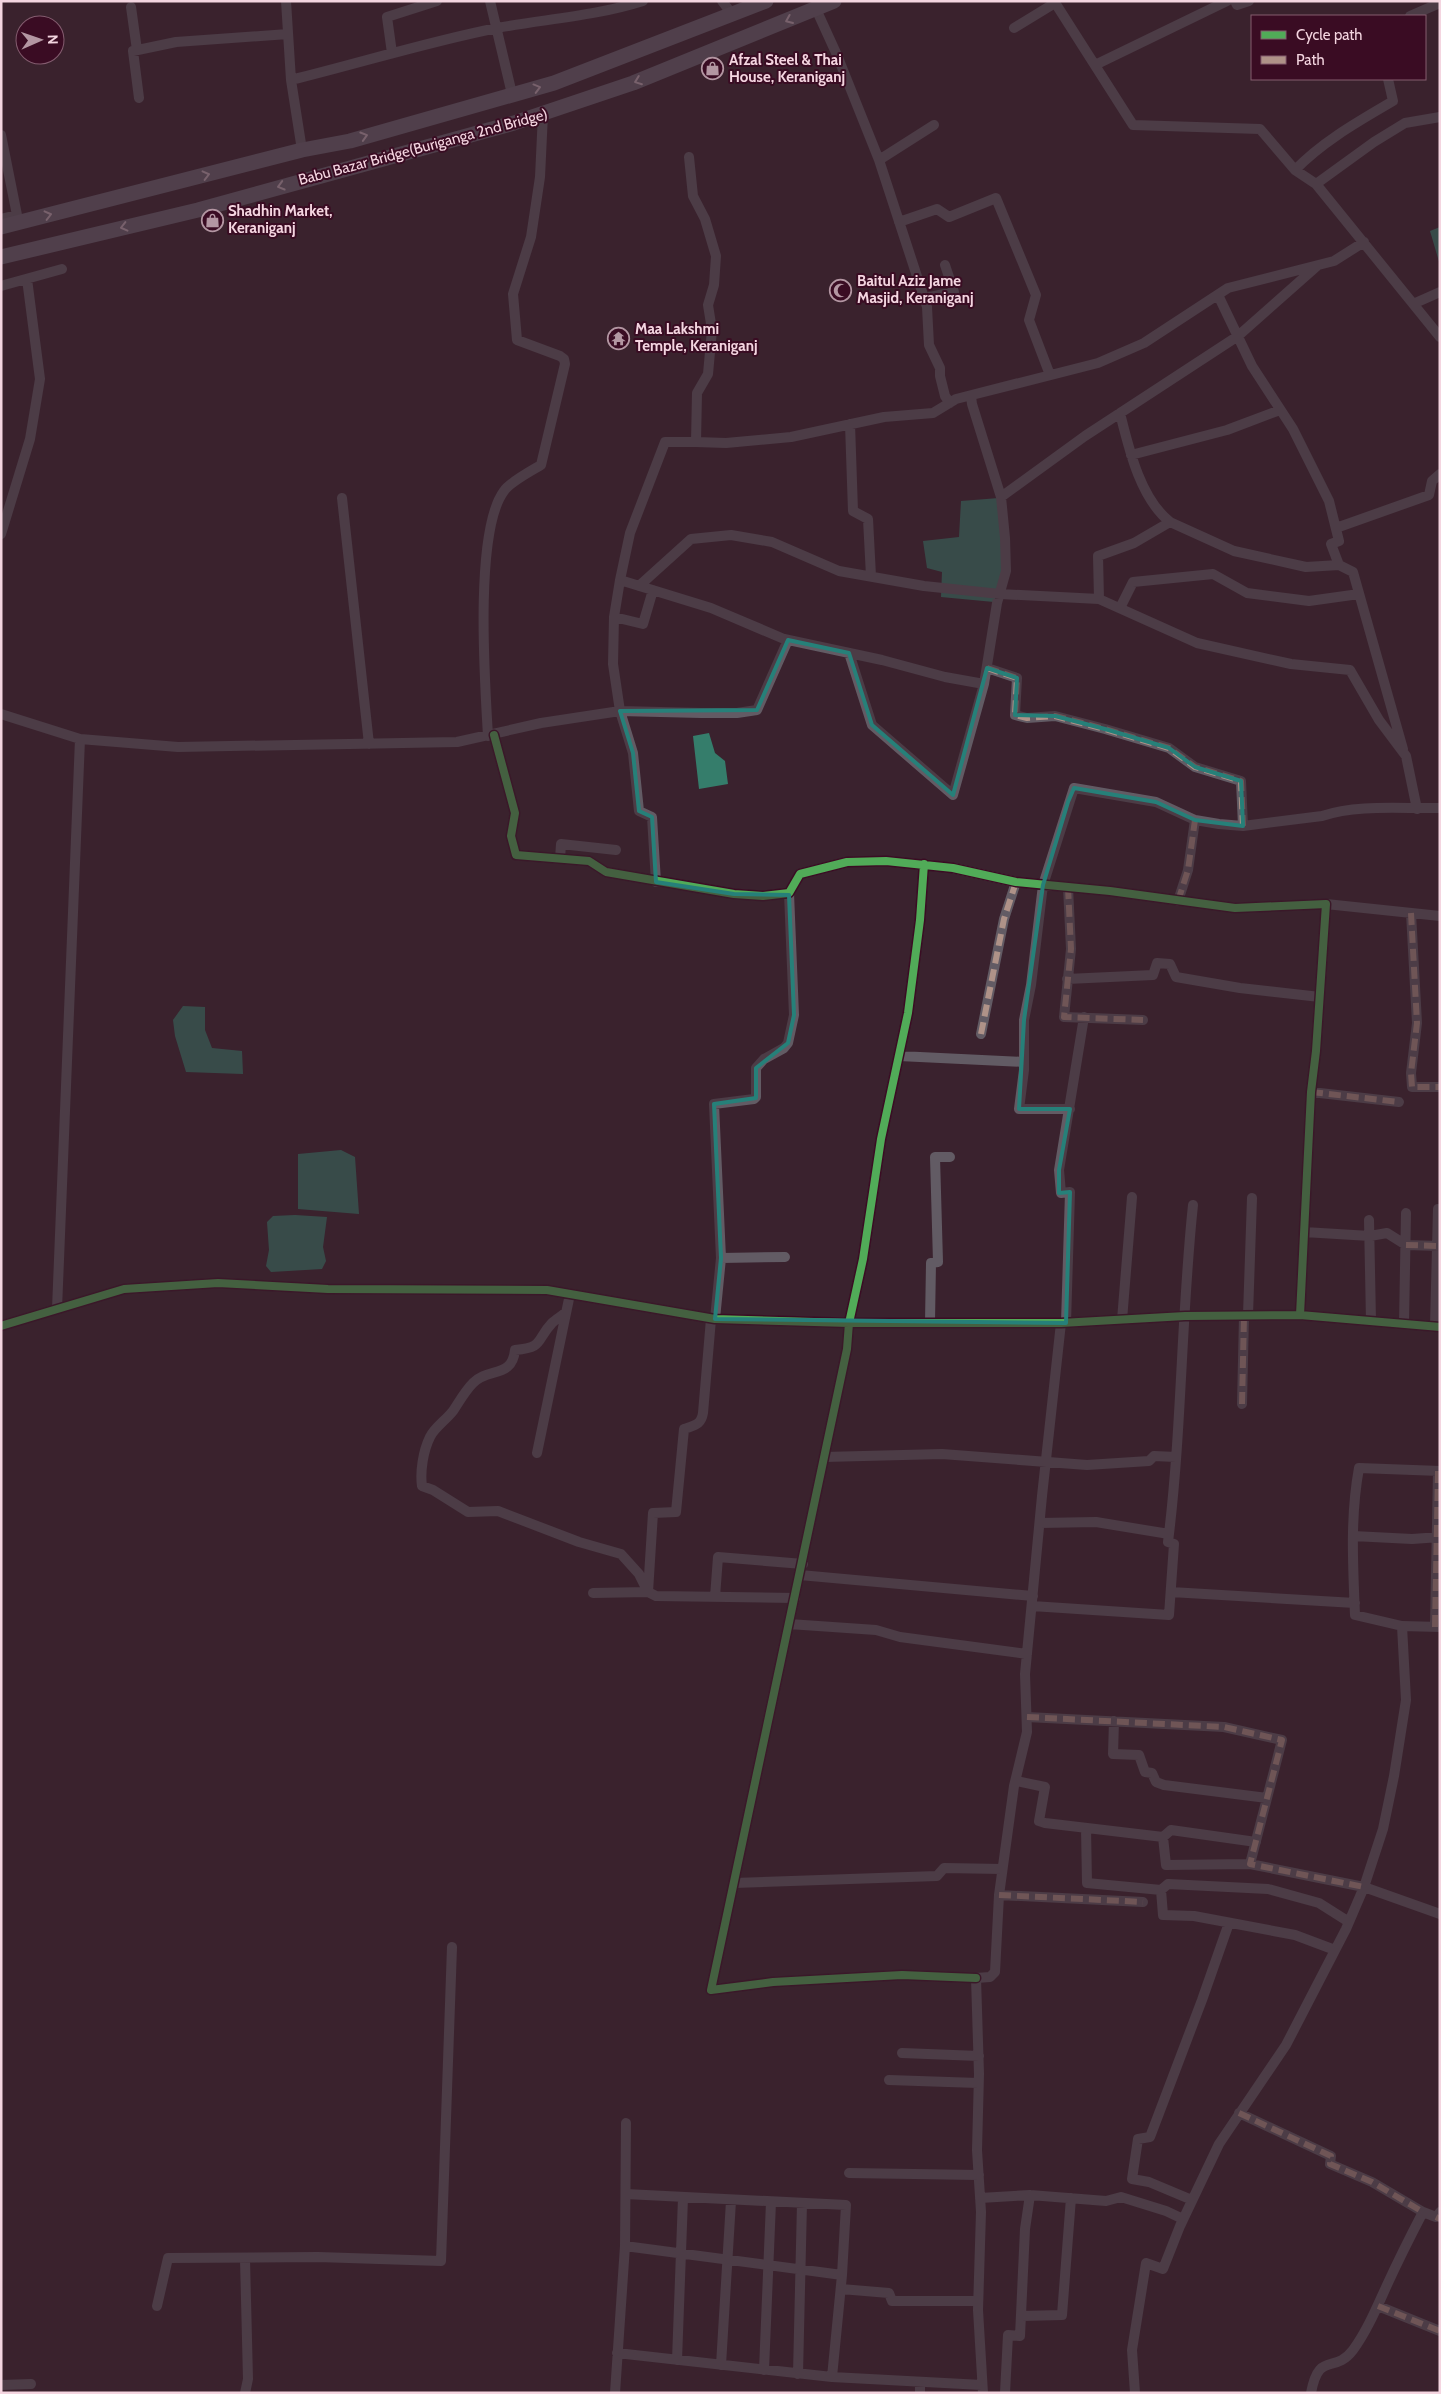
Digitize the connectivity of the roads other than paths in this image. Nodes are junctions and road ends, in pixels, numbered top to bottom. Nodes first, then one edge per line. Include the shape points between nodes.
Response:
1 (286, 1) edge
2 (437, 1) edge
3 (490, 1) edge
4 (643, 1) edge
5 (722, 1) edge
6 (766, 1) edge
7 (834, 1) edge
8 (1227, 1) edge
9 (1235, 1) edge
10 (1249, 1) edge
11 (1055, 2) edge
12 (1440, 3) edge
13 (131, 7) dead end
14 (816, 9) junction
15 (732, 14) junction
16 (1412, 15) edge
17 (497, 28) junction
18 (1014, 28) dead end
19 (288, 34) junction
20 (137, 50) junction
21 (392, 53) junction
22 (1095, 65) junction
23 (291, 80) junction
24 (1388, 80) edge
25 (512, 94) junction
26 (139, 98) dead end
27 (543, 114) junction
28 (1440, 117) edge
29 (934, 125) dead end
30 (1, 135) edge
31 (302, 150) junction
32 (689, 158) dead end
33 (879, 160) junction
34 (1296, 170) junction
35 (1316, 184) junction
36 (1, 219) edge
37 (899, 222) junction
38 (1, 227) edge
39 (1364, 242) junction
40 (1, 257) edge
41 (1320, 264) junction
42 (945, 265) dead end
43 (62, 269) dead end
44 (27, 279) junction
45 (1, 286) edge
46 (1440, 292) edge
47 (1218, 295) junction
48 (925, 298) dead end
49 (1413, 304) junction
50 (1238, 336) junction
51 (1440, 337) edge
52 (1050, 375) junction
53 (971, 396) junction
54 (950, 403) junction
55 (1280, 410) junction
56 (1120, 413) junction
57 (850, 424) junction
58 (696, 442) junction
59 (1131, 456) junction
60 (1440, 474) edge
61 (1001, 497) junction
62 (342, 498) dead end
63 (1170, 522) junction
64 (1336, 528) junction
65 (1, 534) edge
66 (1339, 565) junction
67 (871, 576) junction
68 (620, 580) junction
69 (639, 586) junction
70 (653, 590) junction
71 (1000, 594) junction
72 (1359, 594) junction
73 (1098, 599) junction
74 (1120, 608) junction
75 (614, 617) junction
76 (788, 640) junction
77 (849, 653) junction
78 (987, 668) junction
79 (984, 684) junction
80 (620, 711) junction
81 (1, 714) edge
82 (491, 736) junction
83 (80, 739) junction
84 (369, 744) junction
85 (1406, 756) junction
86 (1440, 808) edge
87 (1417, 809) junction
88 (1195, 820) junction
89 (1244, 826) junction
90 (616, 850) dead end
91 (560, 859) junction
92 (924, 864) junction
93 (656, 882) junction
94 (1016, 882) junction
95 (1043, 885) junction
96 (1068, 887) junction
97 (788, 893) junction
98 (1178, 901) junction
99 (1326, 904) junction
100 (1411, 913) junction
101 (1440, 916) edge
102 (1068, 979) junction
103 (1320, 997) junction
104 (1084, 1018) junction
105 (1143, 1020) dead end
106 (981, 1034) dead end
107 (899, 1056) junction
108 (1024, 1062) junction
109 (1440, 1087) edge
110 (1311, 1092) junction
111 (1399, 1102) dead end
112 (1070, 1109) junction
113 (950, 1157) dead end
114 (1132, 1197) dead end
115 (1252, 1198) dead end
116 (1193, 1205) dead end
117 (1438, 1209) dead end
118 (1406, 1213) dead end
119 (1369, 1220) dead end
120 (1304, 1232) junction
121 (1370, 1236) junction
122 (1406, 1245) junction
123 (1439, 1246) edge
124 (785, 1257) dead end
125 (721, 1258) junction
126 (570, 1294) junction
127 (57, 1309) junction
128 (566, 1312) junction
129 (1300, 1315) junction
130 (1185, 1316) junction
131 (1246, 1316) junction
132 (713, 1319) junction
133 (1122, 1320) junction
134 (1371, 1321) junction
135 (930, 1322) junction
136 (849, 1323) junction
137 (1064, 1323) junction
138 (1404, 1324) junction
139 (1, 1326) edge
140 (1437, 1326) edge
141 (1242, 1404) dead end
142 (537, 1453) dead end
143 (824, 1457) junction
144 (1176, 1457) junction
145 (1046, 1461) junction
146 (1439, 1472) edge
147 (1040, 1522) junction
148 (1169, 1534) junction
149 (1353, 1536) junction
150 (1438, 1537) edge
151 (803, 1564) junction
152 (800, 1575) junction
153 (648, 1592) junction
154 (1171, 1592) junction
155 (594, 1593) dead end
156 (715, 1597) junction
157 (795, 1598) junction
158 (1032, 1601) junction
159 (1355, 1604) junction
160 (789, 1624) junction
161 (1402, 1626) junction
162 (1438, 1627) edge
163 (1027, 1654) junction
164 (1027, 1717) junction
165 (1114, 1721) junction
166 (1016, 1782) junction
167 (1267, 1798) junction
168 (1086, 1828) junction
169 (1163, 1837) junction
170 (1256, 1842) junction
171 (1250, 1864) junction
172 (1002, 1869) junction
173 (734, 1883) junction
174 (1364, 1887) junction
175 (1161, 1890) junction
176 (999, 1895) junction
177 (1143, 1902) dead end
178 (1440, 1914) edge
179 (1349, 1922) junction
180 (1228, 1923) junction
181 (452, 1947) dead end
182 (1335, 1950) junction
183 (976, 1978) junction
184 (902, 2053) dead end
185 (979, 2056) junction
186 (889, 2080) dead end
187 (978, 2083) junction
188 (1239, 2113) junction
189 (626, 2123) dead end
190 (848, 2173) dead end
191 (979, 2174) junction
192 (626, 2194) junction
193 (1030, 2195) junction
194 (683, 2198) junction
195 (980, 2198) junction
196 (1071, 2198) junction
197 (731, 2200) junction
198 (1192, 2200) junction
199 (771, 2202) junction
200 (802, 2203) junction
201 (1423, 2212) junction
202 (1439, 2216) edge
203 (1183, 2220) junction
204 (625, 2246) junction
205 (682, 2253) junction
206 (244, 2259) junction
207 (728, 2260) junction
208 (769, 2265) junction
209 (801, 2269) junction
210 (842, 2275) junction
211 (841, 2289) junction
212 (978, 2301) junction
213 (157, 2306) dead end
214 (1378, 2306) junction
215 (1021, 2316) junction
216 (1440, 2331) edge
217 (617, 2353) junction
218 (677, 2360) junction
219 (721, 2365) junction
220 (764, 2370) junction
221 (798, 2374) junction
222 (832, 2377) junction
223 (31, 2384) dead end
224 (1, 2385) edge
225 (920, 2387) edge
226 (983, 2389) edge
227 (245, 2393) edge
228 (615, 2393) edge
229 (1005, 2393) edge
230 (1135, 2393) edge
231 (1311, 2393) edge

1 - 19 street
2 - 21 street via 387,17
3 - 17 street
4 - 17 street via 616,10
5 - 15 street
6 - 15 highway
7 - 14 highway, Babu Bazar Bridge(Buriganga 2nd Bridge)
8 - 22 street
9 - 10 street via 1237,5
11 - 18 street
11 - 22 street
12 - 16 street
13 - 20 street
14 -> 27 highway, Babu Bazar Bridge(Buriganga 2nd Bridge) via 642,80
14 - 33 street
25 -> 15 highway via 554,83
17 - 21 street
17 - 25 street
19 - 20 street via 176,42
19 - 23 street
20 - 26 street via 133,51
21 - 23 street
22 - 34 street via 1133,126 1260,130
23 - 31 street
24 - 34 street via 1393,101 1348,128
31 -> 25 highway via 350,141
27 -> 40 highway, Babu Bazar Bridge(Buriganga 2nd Bridge) via 198,210
27 - 82 street via 540,178 532,237 512,294 517,340 560,356 565,364 541,464 504,490 487,547 484,656
28 - 35 street via 1405,123
29 - 33 street
30 - 36 street via 17,215
38 -> 31 highway
32 - 58 street via 693,196 705,219 716,256 714,285 708,305 712,330 708,374 697,393
33 - 37 street
34 - 35 street
35 - 39 street
37 - 52 street via 937,209 949,218 996,198 1036,295 1030,320
37 - 54 street via 927,307 929,345 940,368
39 - 41 street via 1334,260
39 - 49 street
41 - 47 street via 1236,286
41 - 50 street
42 - 48 street via 954,292
43 - 44 street
44 - 45 street
44 - 65 street via 40,380 30,439
46 - 49 street
47 - 50 street
47 - 52 street via 1144,342 1098,363
49 - 51 street
50 - 55 street via 1252,366
50 - 56 street
52 - 53 street
53 - 54 street
53 - 61 street
54 - 57 street via 933,413 884,416
55 - 59 street via 1227,430
55 - 64 street via 1329,501
56 - 59 street
56 - 61 street
57 - 58 street via 792,437 726,443
57 - 67 street via 853,511 868,519
58 - 68 street via 665,442 630,533
59 - 63 street via 1159,513
60 - 64 street via 1432,481 1429,495
61 - 71 street via 1006,571
62 - 84 street
63 - 66 street via 1234,551 1306,568
63 - 73 street via 1134,543 1098,556
64 - 66 street via 1339,541 1331,544
66 - 72 street via 1353,572
67 - 69 street via 839,571 772,542 731,535 691,539
67 - 71 street via 924,586
68 - 69 street
68 - 75 street
69 - 70 street
70 - 75 street via 643,624
70 - 76 street via 711,608
71 - 73 street
71 - 78 street
72 - 74 street via 1309,601 1247,594 1213,574 1133,582
72 - 85 street
73 - 74 street
74 - 85 street via 1197,643 1291,664 1350,670
75 - 80 street via 613,664
76 - 77 street
76 - 80 street via 756,710 701,714
77 - 79 street
77 - 79 street via 872,726 953,795
78 - 79 street
78 - 89 street via 1017,678 1015,715 1027,718 1055,716 1105,728 1169,748 1195,767 1242,782
80 - 82 street via 541,723
80 - 93 street via 633,753 639,811 652,817
81 - 83 street
82 - 84 street via 457,742
82 - 91 street via 515,813 511,836 516,856
83 - 84 street via 178,746
83 - 127 street
85 - 87 street
86 - 87 street
87 - 89 street via 1334,812
88 - 89 street
88 - 95 street via 1156,802 1074,788
88 - 98 street via 1188,870
90 - 91 street via 561,844
91 - 93 street via 589,861 606,872
92 - 94 street
92 - 97 street via 847,862 800,874
92 - 107 street via 909,1004
93 - 97 street via 744,894
94 - 95 street
94 - 106 street via 1004,918
95 - 96 street
95 - 108 street via 1032,985 1024,1020
96 - 98 street
96 - 102 street via 1071,949
97 - 125 street via 794,1016 788,1043 756,1068 754,1099 714,1104
98 - 99 street via 1235,908
99 - 100 street
99 - 103 street
100 - 101 street
100 - 109 street via 1417,1023 1412,1088
102 - 103 street via 1153,975 1157,964 1170,964 1176,977
102 - 104 street via 1064,1016
103 - 110 street
104 - 105 street
104 - 112 street
107 - 108 street
107 - 136 street
108 - 112 street via 1019,1109
110 - 111 street
110 - 120 street
112 - 137 street via 1059,1170 1061,1193 1070,1192
113 - 135 street via 935,1157 938,1262 931,1263
114 - 133 street
115 - 131 street
116 - 130 street via 1185,1278
117 - 123 street
118 - 122 street
119 - 121 street
120 - 121 street
120 - 129 street
121 - 122 street via 1388,1233
121 - 134 street
122 - 123 street
122 - 138 street
123 - 140 street
124 - 125 street
125 - 132 street
126 - 127 street via 547,1290 328,1289 218,1283 124,1289
126 - 128 street
126 - 132 street
127 - 139 street
128 - 142 street
128 - 153 street via 552,1323 538,1344 514,1350 514,1360 504,1370 473,1382 452,1413 430,1437 420,1476 422,1486 468,1512 498,1511 579,1542 621,1554 639,1574
129 - 131 street
129 - 134 street
130 - 131 street
130 - 133 street
130 - 144 street
131 - 141 street
132 - 136 street
132 - 153 street via 704,1413 702,1421 684,1429 676,1512 653,1513
133 - 137 street
134 - 138 street
135 - 136 street
135 - 137 street
136 - 143 street via 847,1349
137 - 145 street
138 - 140 street
143 - 145 street via 942,1454
143 - 151 street
144 - 145 street via 1154,1456 1149,1461 1087,1465
144 - 148 street
145 - 147 street
146 - 149 street via 1359,1468 1354,1495
146 - 150 street
147 - 148 street via 1096,1522
147 - 158 street
148 - 154 street via 1168,1542 1174,1544
149 - 150 street
149 - 159 street
150 - 162 street
151 - 152 street
151 - 156 street via 718,1557
152 - 157 street
152 - 158 street
153 - 155 street
153 - 156 street via 656,1596
154 - 158 street via 1169,1616
154 - 159 street
156 - 157 street
157 - 160 street
158 - 163 street
159 - 161 street via 1355,1615
160 - 163 street via 876,1630 900,1637
160 - 173 street
161 - 162 street
161 - 174 street via 1406,1700 1383,1829
163 - 164 street
164 - 165 street
164 - 166 street via 1027,1732
165 - 167 street via 1113,1754 1139,1755 1146,1772 1152,1773 1156,1782
165 - 167 street via 1224,1727 1282,1740
166 - 168 street via 1045,1787 1039,1821
166 - 172 street
167 - 170 street
168 - 169 street
168 - 175 street via 1087,1883
169 - 170 street via 1171,1830
169 - 171 street via 1166,1865
170 - 171 street
171 - 174 street
172 - 173 street via 944,1868 937,1876
172 - 176 street
173 - 183 street via 711,1990 772,1982 902,1975
174 - 178 street
174 - 179 street
175 - 179 street via 1168,1884 1268,1888 1319,1903
175 - 180 street via 1163,1915 1194,1916
176 - 177 street
176 - 183 street via 995,1972 990,1977
179 - 182 street
180 - 182 street via 1295,1934
180 - 198 street via 1150,2136 1138,2139 1132,2179 1149,2182
181 - 206 street via 441,2261 318,2257
182 - 188 street via 1278,2060
183 - 185 street
184 - 185 street
185 - 187 street
186 - 187 street
187 - 191 street
188 - 198 street via 1218,2144
188 - 201 street via 1331,2156 1330,2164 1372,2182
189 - 192 street
190 - 191 street
191 - 195 street
192 - 194 street
192 - 204 street
193 - 195 street
193 - 196 street
193 - 215 street
194 - 197 street
194 - 205 street
195 - 212 street
196 - 203 street via 1106,2201 1121,2197 1166,2211
196 - 215 street via 1062,2315
197 - 199 street
197 - 207 street
198 - 203 street
199 - 200 street
199 - 208 street
200 - 209 street
200 - 210 street via 846,2205
201 - 202 street
201 - 214 street
203 - 230 street via 1163,2269 1146,2263 1132,2350
204 - 205 street
204 - 217 street
205 - 207 street
205 - 218 street
206 - 213 street via 168,2258
206 - 227 street via 248,2379
207 - 208 street
207 - 219 street
208 - 209 street
208 - 220 street
209 - 210 street
209 - 221 street
210 - 211 street
211 - 212 street via 889,2293 892,2301
211 - 222 street
212 - 226 street
214 - 216 street
214 - 231 street via 1354,2350 1344,2361 1325,2365 1315,2375
215 - 229 street via 1020,2336 1008,2335
217 - 218 street
217 - 228 street
218 - 219 street
219 - 220 street
220 - 221 street
221 - 222 street
222 - 225 street
223 - 224 street
225 - 226 street

